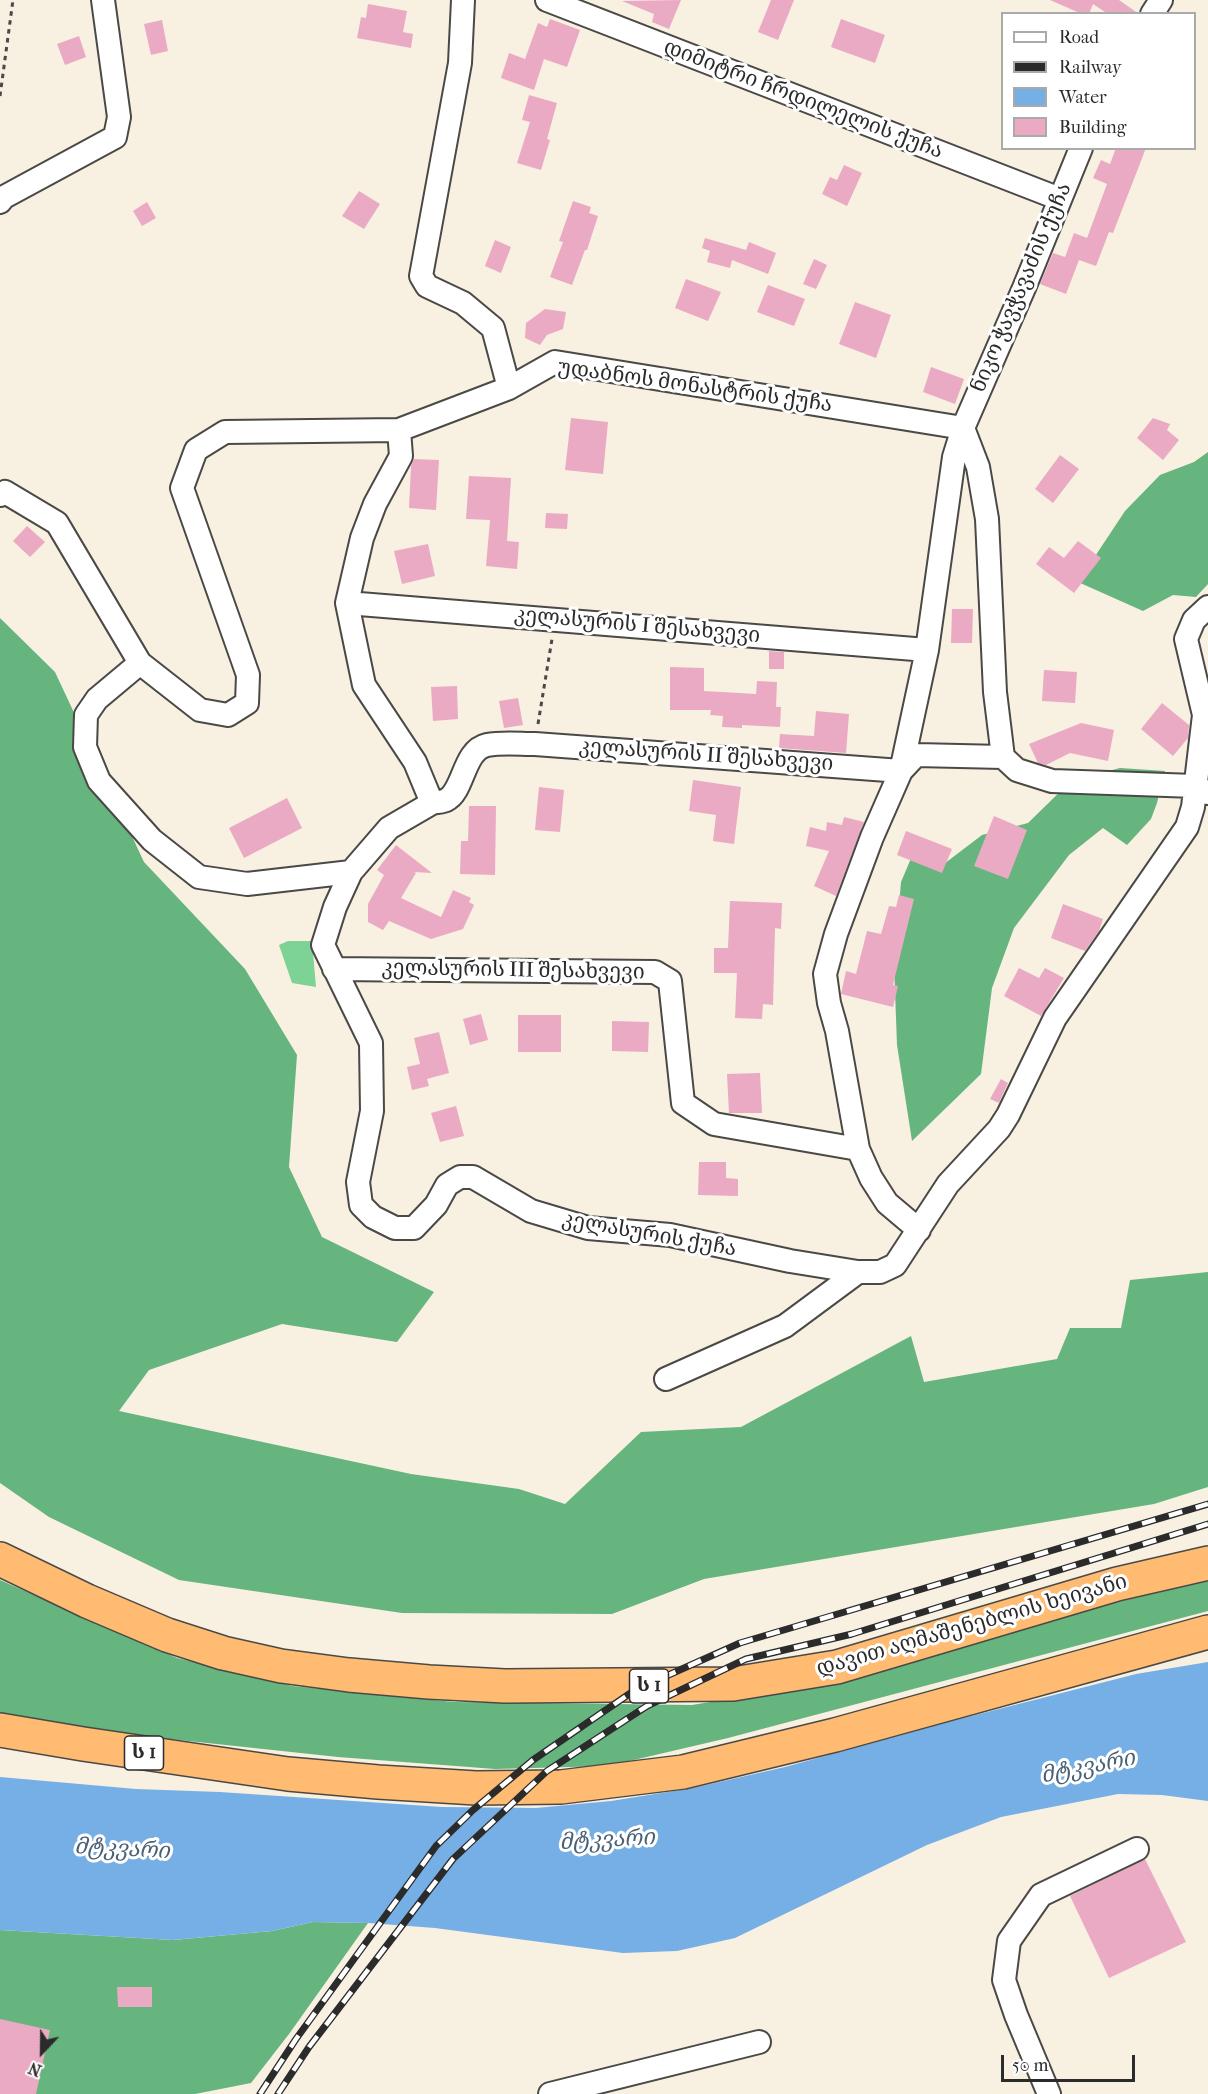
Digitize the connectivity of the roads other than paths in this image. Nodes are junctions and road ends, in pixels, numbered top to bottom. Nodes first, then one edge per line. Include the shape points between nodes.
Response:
1 (103, 0) edge
2 (463, 0) edge
3 (547, 0) edge
4 (1080, 150) edge
5 (1060, 199) junction
6 (0, 202) edge
7 (509, 388) junction
8 (963, 428) junction
9 (399, 430) junction
10 (0, 495) edge
11 (347, 603) junction
12 (1208, 607) edge
13 (927, 650) junction
14 (140, 663) junction
15 (1003, 758) junction
16 (900, 771) junction
17 (1202, 790) edge
18 (432, 803) junction
19 (351, 872) junction
20 (334, 969) junction
21 (858, 1149) junction
22 (919, 1230) junction
23 (858, 1272) junction
24 (666, 1379) dead end
25 (0, 1559) edge
26 (1208, 1563) edge
27 (1208, 1632) edge
28 (0, 1730) edge
29 (1137, 1849) dead end
30 (759, 2043) dead end
31 (550, 2094) edge
32 (1049, 2094) edge

1 - 6 street via 119,117 115,137
2 - 7 street via 460,63 421,276 428,286 464,303 493,328
3 - 5 street, დიმიტრი ჩრდილელის ქუჩა
4 - 5 street, ნიკო ჭავჭავაძის ქუჩა
5 - 8 street, ნიკო ჭავჭავაძის ქუჩა
7 - 8 street, უდაბნოს მონასტრის ქუჩა via 555,362
7 - 9 street, უდაბნოს მონასტრის ქუჩა
8 - 13 street, ნიკო ჭავჭავაძის ქუჩა via 954,457
8 - 15 street via 978,467 987,519 995,692
9 - 11 street via 401,456 362,538
9 - 14 street, უდაბნოს მონასტრის ქუჩა via 225,432 195,450 182,488 248,675 247,703 228,715 200,710
10 - 14 street, უდაბნოს მონასტრის ქუჩა via 5,492 57,523
11 - 13 street, კელასურის I შესახვევი
11 - 18 street via 364,685 415,762
12 - 17 street via 1194,620 1186,639 1204,715
13 - 16 street, ნიკო ჭავჭავაძის ქუჩა
14 - 19 street via 97,699 86,715 85,747 99,781 152,840 199,877 247,884
15 - 16 street via 916,755
15 - 17 street via 1017,770 1052,781
16 - 18 street, კელასურის II შესახვევი via 535,744 485,745 463,770 455,792 447,800
16 - 21 street, ნიკო ჭავჭავაძის ქუჩა via 836,934 825,974
17 - 22 street via 1188,827 1055,1018 999,1129 948,1184
18 - 19 street, კელასურის ქუჩა via 389,828
19 - 20 street, კელასურის ქუჩა via 323,945
20 - 21 street, კელასურის III შესახვევი via 654,972 670,981 683,1103 714,1124
20 - 23 street, კელასურის ქუჩა via 371,1043 372,1111 358,1182 361,1204 374,1217 395,1228 414,1227 436,1205 447,1185 460,1177 473,1177 531,1211 588,1228 670,1236
21 - 22 street, ნიკო ჭავჭავაძის ქუჩა via 887,1203
22 - 23 street, კელასურის ქუჩა via 894,1265 880,1272
23 - 24 street via 785,1326
25 - 26 highway, დავით აღმაშენებლის ხეივანი / ს 1 via 167,1635 223,1653 349,1675 505,1686 732,1684 837,1667 1117,1584
27 - 28 highway, ს 1 via 835,1735 682,1772 561,1787 476,1788 288,1774
29 - 32 street via 1041,1895 1009,1941 1004,1980
30 - 31 street

